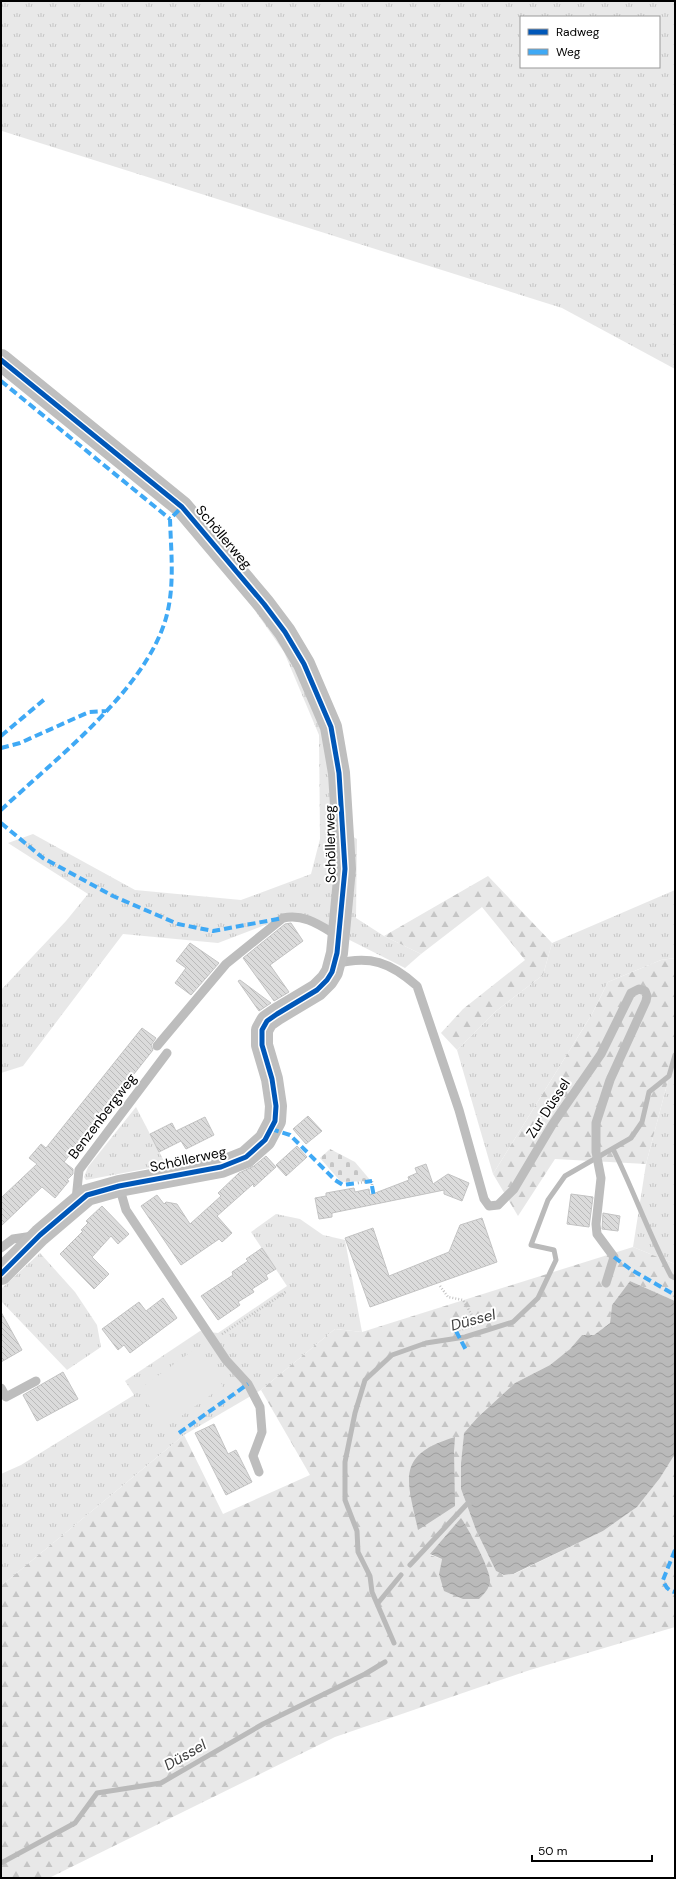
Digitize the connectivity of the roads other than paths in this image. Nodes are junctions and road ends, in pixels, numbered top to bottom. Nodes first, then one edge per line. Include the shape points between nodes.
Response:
1 (1, 360) edge
2 (338, 936) junction
3 (334, 965) junction
4 (157, 1046) dead end
5 (167, 1053) dead end
6 (119, 1186) junction
7 (76, 1202) junction
8 (40, 1235) junction
9 (1, 1248) edge
10 (1, 1274) edge
11 (606, 1283) dead end
12 (36, 1381) dead end
13 (1, 1388) edge
14 (259, 1472) dead end

1 - 2 street, Schöllerweg via 182,507 264,604 304,664 331,727 339,773 345,869
2 - 3 street, Schöllerweg
2 - 4 lane via 302,917 283,918 226,964
3 - 6 street, Schöllerweg via 323,986 271,1018 262,1030 262,1045 273,1084 276,1110 272,1129 260,1146 246,1157 221,1166
3 - 11 lane, Zur Düssel via 353,960 382,962 401,972 417,986 448,1074 484,1199 489,1206 498,1204 514,1189 552,1125 601,1054 631,993 643,990 647,996 646,1001 610,1080 596,1123 596,1152 600,1178 597,1234 614,1257
5 - 7 lane, Benzenbergweg via 78,1170
6 - 7 street, Schöllerweg via 90,1193
6 - 14 lane via 126,1210 226,1360 248,1384 260,1407 262,1432 253,1456
7 - 8 street, Schöllerweg
8 - 9 lane via 13,1239
8 - 10 street, Schöllerweg
12 - 13 lane via 6,1397

